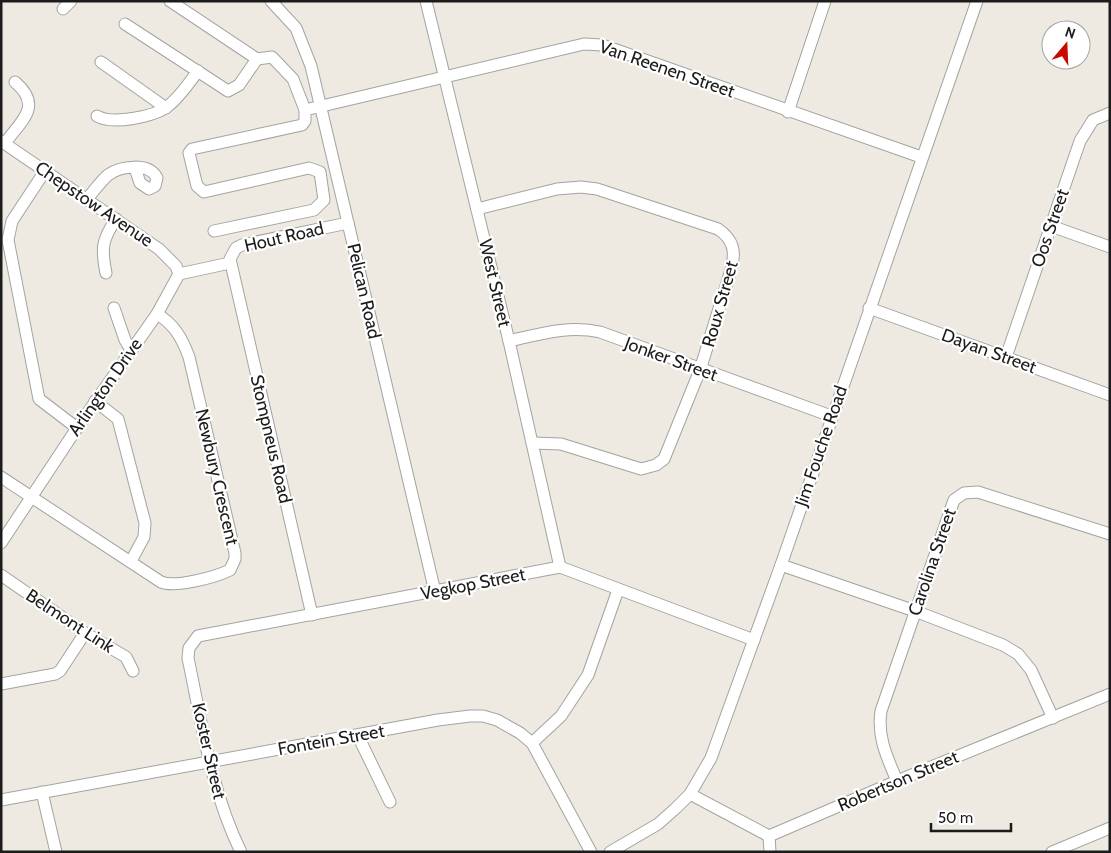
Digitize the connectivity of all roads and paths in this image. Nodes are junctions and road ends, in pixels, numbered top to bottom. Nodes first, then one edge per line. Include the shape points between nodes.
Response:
1 (170, 1) edge
2 (271, 1) edge
3 (426, 1) edge
4 (825, 1) edge
5 (976, 1) edge
6 (125, 24) dead end
7 (257, 59) junction
8 (101, 62) dead end
9 (198, 71) junction
10 (444, 77) junction
11 (15, 82) dead end
12 (166, 108) junction
13 (321, 108) junction
14 (305, 110) junction
15 (788, 112) junction
16 (1110, 113) edge
17 (97, 116) dead end
18 (3, 142) edge
19 (921, 157) junction
20 (135, 168) dead end
21 (45, 170) junction
22 (87, 199) junction
23 (478, 209) junction
24 (116, 219) junction
25 (348, 223) junction
26 (1051, 226) junction
27 (214, 231) dead end
28 (1110, 247) edge
29 (230, 263) junction
30 (106, 273) dead end
31 (179, 274) junction
32 (114, 308) dead end
33 (869, 308) junction
34 (156, 314) junction
35 (509, 341) junction
36 (131, 350) junction
37 (1006, 357) junction
38 (700, 370) junction
39 (1110, 395) edge
40 (95, 401) junction
41 (830, 416) junction
42 (77, 428) junction
43 (532, 443) junction
44 (1, 477) edge
45 (31, 498) junction
46 (1110, 534) edge
47 (1, 543) edge
48 (131, 561) junction
49 (781, 565) junction
50 (560, 567) junction
51 (1, 575) edge
52 (618, 590) junction
53 (435, 592) junction
54 (915, 611) junction
55 (312, 615) junction
56 (85, 633) junction
57 (754, 640) junction
58 (189, 648) joint
59 (133, 671) dead end
60 (1, 684) edge
61 (1110, 694) edge
62 (1053, 718) junction
63 (358, 736) junction
64 (532, 743) junction
65 (209, 763) junction
66 (897, 781) junction
67 (42, 792) junction
68 (690, 794) junction
69 (1, 800) edge
70 (390, 802) dead end
71 (1110, 828) edge
72 (769, 836) junction
73 (56, 852) edge
74 (241, 852) edge
75 (591, 852) edge
76 (610, 852) edge
77 (770, 852) edge
78 (1052, 852) edge

1 - 7 street
2 - 13 street, Pelican Road via 302,38
3 - 10 street, West Street
4 - 15 street
5 - 19 street, Jim Fouche Road
6 - 9 street
7 - 9 street via 239,85 228,91
7 - 14 street via 272,57 293,79
8 - 12 street
9 - 12 street
10 - 13 street, Van Reenen Street
10 - 15 street, Van Reenen Street via 573,45 594,44
10 - 23 street, West Street
11 - 18 street via 26,91 30,104 28,112
12 - 17 street via 123,120 104,121
13 - 14 street, Van Reenen Street
13 - 25 street, Pelican Road
14 - 27 street via 302,124 192,149 189,153 197,186 204,192 314,168 320,172 324,200 321,205 314,210
15 - 19 street, Van Reenen Street
16 - 26 street, Oos Street via 1093,120 1083,135
18 - 21 street, Chepstow Avenue
19 - 33 street, Jim Fouche Road
20 - 22 street via 110,174
21 - 22 street, Chepstow Avenue
21 - 42 street via 12,221 8,240 39,399
22 - 24 street, Chepstow Avenue
23 - 35 street, West Street
23 - 38 street, Roux Street via 557,189 581,187 634,201 726,235 735,256
24 - 30 street via 102,250
24 - 31 street, Chepstow Avenue via 159,249 176,266
25 - 29 street, Hout Road via 242,245 233,252
25 - 53 street, Pelican Road
26 - 28 street
26 - 37 street, Oos Street
29 - 31 street
29 - 55 street, Stompneus Road
31 - 34 street, Arlington Drive
32 - 36 street
33 - 37 street, Dayan Street
33 - 41 street, Jim Fouche Road
34 - 36 street, Arlington Drive
34 - 48 street, Newbury Crescent via 177,331 189,357 235,559 230,570 223,573 167,585
35 - 38 street, Jonker Street via 582,328
35 - 43 street, West Street
36 - 40 street, Arlington Drive
37 - 39 street, Dayan Street
38 - 41 street, Jonker Street
38 - 43 street, Roux Street via 670,448 656,465 641,468 561,444
40 - 42 street, Arlington Drive
40 - 48 street via 118,419 145,523 144,537
41 - 49 street, Jim Fouche Road
42 - 45 street, Arlington Drive
43 - 50 street, West Street
44 - 45 street, Newbury Crescent
45 - 47 street, Arlington Drive
45 - 48 street, Newbury Crescent
46 - 54 street, Carolina Street via 978,492 964,493 954,500 949,511
49 - 54 street
49 - 57 street, Jim Fouche Road
50 - 52 street
50 - 53 street, Vegkop Street
51 - 56 street, Belmont Link
52 - 57 street
52 - 64 street via 588,675 561,716
53 - 55 street, Vegkop Street
54 - 62 street via 1003,645 1018,654 1031,670
54 - 66 street, Carolina Street via 879,724 882,746
55 - 58 street, Vegkop Street via 198,636
56 - 59 street, Belmont Link via 126,657
56 - 60 street via 60,671
57 - 68 street, Jim Fouche Road via 711,758
58 - 65 street, Koster Street via 188,658
61 - 62 street, Robertson Street
62 - 66 street, Robertson Street
63 - 64 street, Fontein Street via 438,720 477,716 498,720
63 - 65 street, Fontein Street
63 - 70 street
64 - 75 street, Fontein Street
65 - 67 street, Fontein Street
65 - 74 street, Koster Street via 219,801
66 - 72 street, Robertson Street
67 - 69 street, Fontein Street
67 - 73 street
68 - 72 street
68 - 76 street, Jim Fouche Road via 658,824
71 - 78 street
72 - 77 street

